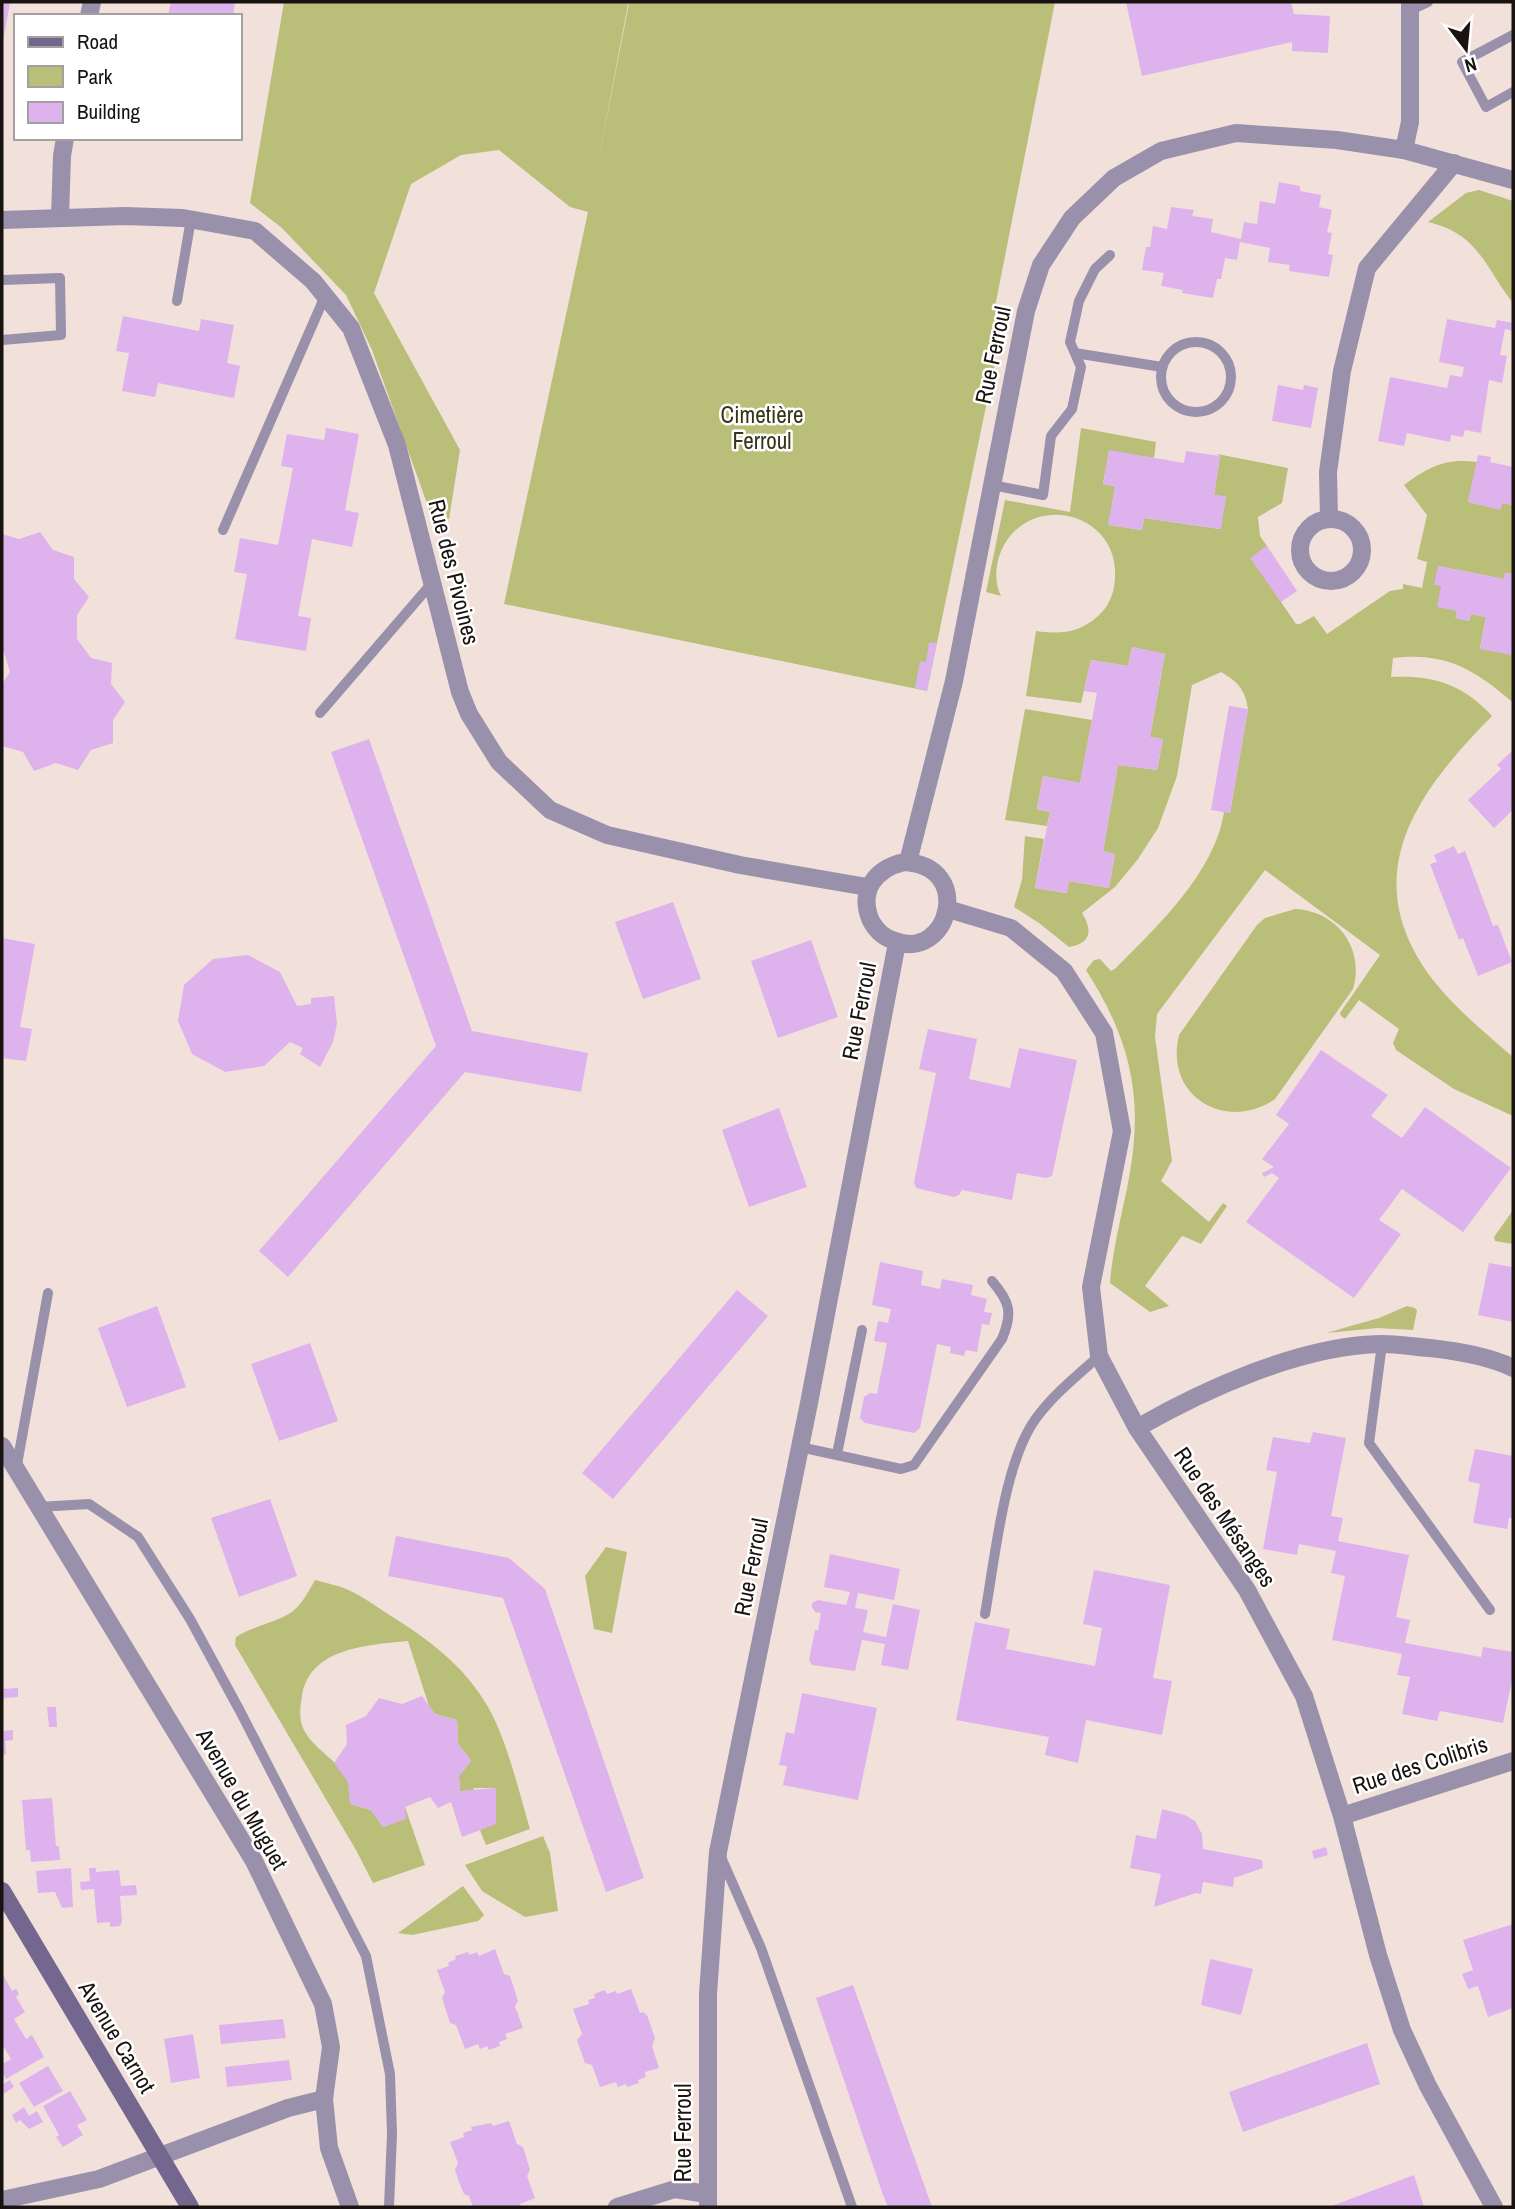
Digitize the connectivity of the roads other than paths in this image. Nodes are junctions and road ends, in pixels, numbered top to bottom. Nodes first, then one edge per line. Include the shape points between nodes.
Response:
1 (1428, 2) edge
2 (1410, 6) edge
3 (1513, 35) edge
4 (1513, 92) edge
5 (65, 140) edge
6 (1404, 149) junction
7 (1454, 163) junction
8 (1513, 180) edge
9 (60, 218) junction
10 (191, 219) junction
11 (2, 220) edge
12 (1110, 255) dead end
13 (2, 281) edge
14 (326, 296) junction
15 (177, 301) dead end
16 (2, 340) edge
17 (1075, 353) junction
18 (1162, 367) junction
19 (992, 485) junction
20 (1329, 519) dead end
21 (223, 530) dead end
22 (432, 582) junction
23 (320, 713) dead end
24 (908, 862) junction
25 (867, 887) junction
26 (948, 909) junction
27 (897, 943) junction
28 (992, 1281) dead end
29 (48, 1293) dead end
30 (862, 1330) dead end
31 (1382, 1344) junction
32 (1099, 1356) junction
33 (1513, 1368) edge
34 (1137, 1429) junction
35 (2, 1446) edge
36 (800, 1447) junction
37 (837, 1454) junction
38 (16, 1470) junction
39 (38, 1507) junction
40 (1490, 1610) dead end
41 (985, 1614) dead end
42 (1513, 1761) edge
43 (1342, 1815) junction
44 (718, 1852) junction
45 (2, 1891) edge
46 (324, 2099) junction
47 (160, 2158) junction
48 (2, 2200) edge
49 (707, 2201) edge
50 (190, 2207) edge
51 (350, 2207) edge
52 (389, 2207) edge
53 (617, 2207) edge
54 (852, 2207) edge
55 (1494, 2207) edge

1 - 2 lane
2 - 6 street via 1410,122
3 - 4 lane via 1462,61 1486,107
5 - 9 street
6 - 7 street, Rue Ferroul
6 - 19 street, Rue Ferroul via 1236,133 1161,151 1114,178 1072,218 1041,265 1026,311
7 - 8 street, Rue Ferroul
7 - 20 street via 1367,268 1342,371 1328,472
9 - 10 street, Rue des Pivoines
9 - 11 street
10 - 14 street, Rue des Pivoines via 255,232
10 - 15 lane
12 - 17 lane via 1095,269 1079,301 1070,342
13 - 16 lane via 61,278 61,335
14 - 21 lane
14 - 22 street, Rue des Pivoines via 351,328 397,444
17 - 18 lane
17 - 19 lane via 1081,367 1072,409 1051,436 1043,495
18 - 18 lane via 1163,391 1170,401 1191,412 1214,407 1229,388 1231,375 1224,355 1206,343 1174,348
19 - 24 street, Rue Ferroul via 954,681
22 - 23 lane
22 - 25 street, Rue des Pivoines via 469,714 499,762 550,810 607,835
24 - 25 street via 890,865
24 - 26 street via 931,869 941,879
25 - 27 street via 868,913 874,926
26 - 27 street via 945,920 925,940
26 - 32 street, Rue des Mésanges via 1011,928 1064,971 1104,1033 1122,1131 1091,1287
27 - 36 street, Rue Ferroul
28 - 37 lane via 1004,1295 1009,1322 1002,1339 914,1465 901,1469
29 - 38 lane
30 - 37 lane
31 - 33 street via 1452,1351
31 - 34 street via 1325,1352 1244,1375
31 - 40 lane via 1369,1443
32 - 34 street, Rue des Mésanges
32 - 41 lane via 1035,1419 1012,1469
34 - 43 street, Rue des Mésanges via 1247,1590 1298,1684
35 - 38 street, Avenue du Muguet
36 - 37 lane
36 - 44 street, Rue Ferroul
38 - 39 street, Avenue du Muguet
39 - 46 street, Avenue du Muguet via 254,1861 323,2004 331,2047
39 - 52 lane via 89,1504 138,1537 234,1699 366,1956 390,2074
42 - 43 street, Rue des Colibris
43 - 55 street, Rue des Mésanges via 1402,2030
44 - 49 street, Rue Ferroul via 708,1994
44 - 54 lane via 761,1948
45 - 47 main road, Avenue Carnot
46 - 47 street via 288,2108
46 - 51 street, Avenue du Muguet via 329,2148
47 - 48 street via 99,2179
47 - 50 main road, Avenue Carnot
49 - 53 street via 675,2189

